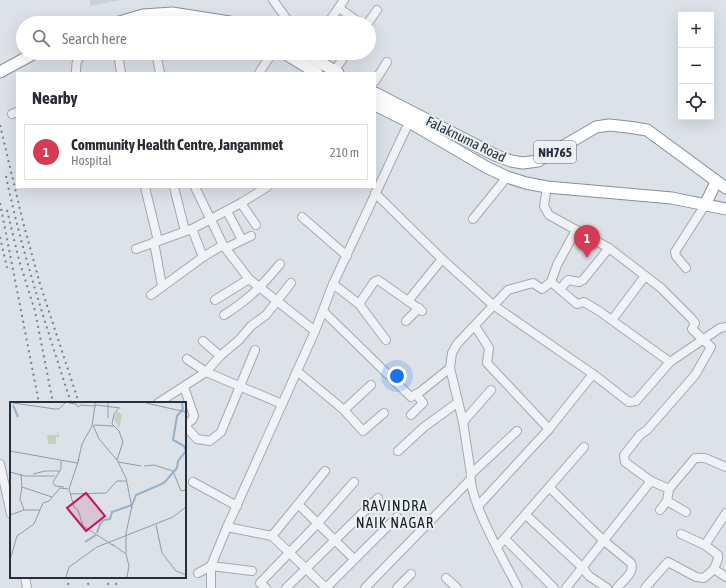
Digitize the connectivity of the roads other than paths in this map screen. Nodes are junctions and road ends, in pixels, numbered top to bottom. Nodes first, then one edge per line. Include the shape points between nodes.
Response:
1 (274, 0) edge
2 (344, 0) edge
3 (339, 8) junction
4 (377, 10) dead end
5 (139, 16) edge
6 (185, 16) edge
7 (285, 16) edge
8 (333, 16) edge
9 (350, 16) edge
10 (373, 16) edge
11 (23, 60) edge
12 (77, 60) edge
13 (119, 60) edge
14 (157, 60) edge
15 (267, 60) edge
16 (296, 60) edge
17 (317, 60) edge
18 (343, 60) edge
19 (387, 62) dead end
20 (0, 72) edge
21 (76, 72) edge
22 (121, 72) edge
23 (160, 72) edge
24 (259, 72) edge
25 (315, 72) edge
26 (336, 72) edge
27 (376, 79) edge
28 (376, 94) edge
29 (376, 105) edge
30 (411, 118) junction
31 (507, 177) junction
32 (721, 185) edge
33 (547, 187) junction
34 (146, 188) edge
35 (174, 188) edge
36 (196, 188) edge
37 (263, 188) edge
38 (375, 193) junction
39 (241, 203) junction
40 (705, 205) junction
41 (726, 209) edge
42 (227, 211) junction
43 (302, 217) dead end
44 (473, 218) dead end
45 (212, 219) junction
46 (256, 224) dead end
47 (188, 230) junction
48 (576, 230) junction
49 (251, 236) dead end
50 (242, 240) junction
51 (156, 241) junction
52 (224, 247) junction
53 (609, 248) junction
54 (136, 249) dead end
55 (347, 256) junction
56 (203, 257) junction
57 (442, 259) junction
58 (280, 264) dead end
59 (686, 268) dead end
60 (645, 276) junction
61 (249, 279) junction
62 (551, 282) junction
63 (291, 283) dead end
64 (333, 284) junction
65 (162, 286) junction
66 (260, 288) junction
67 (560, 289) junction
68 (151, 295) dead end
69 (215, 300) dead end
70 (276, 301) junction
71 (408, 301) junction
72 (359, 304) junction
73 (494, 305) junction
74 (323, 311) junction
75 (224, 315) dead end
76 (612, 320) junction
77 (406, 321) dead end
78 (475, 326) junction
79 (726, 327) edge
80 (315, 331) junction
81 (203, 340) dead end
82 (386, 340) dead end
83 (701, 340) junction
84 (255, 350) dead end
85 (220, 356) junction
86 (186, 359) dead end
87 (670, 362) junction
88 (450, 368) junction
89 (297, 371) junction
90 (206, 372) junction
91 (593, 374) junction
92 (371, 385) dead end
93 (241, 386) junction
94 (184, 387) junction
95 (491, 390) dead end
96 (416, 394) junction
97 (160, 402) edge
98 (457, 403) junction
99 (282, 404) junction
100 (344, 410) junction
101 (384, 413) dead end
102 (411, 415) dead end
103 (463, 422) junction
104 (549, 429) junction
105 (517, 432) dead end
106 (584, 447) dead end
107 (398, 451) dead end
108 (0, 464) edge
109 (726, 467) edge
110 (326, 471) dead end
111 (470, 477) junction
112 (651, 481) junction
113 (193, 482) dead end
114 (354, 482) dead end
115 (550, 488) junction
116 (669, 489) junction
117 (378, 498) dead end
118 (667, 501) junction
119 (298, 504) junction
120 (237, 506) junction
121 (478, 506) junction
122 (10, 509) edge
123 (660, 510) dead end
124 (686, 512) dead end
125 (726, 512) edge
126 (526, 515) junction
127 (397, 517) dead end
128 (318, 523) junction
129 (227, 527) junction
130 (723, 527) edge
131 (681, 534) dead end
132 (272, 536) junction
133 (505, 539) junction
134 (336, 540) junction
135 (604, 541) junction
136 (705, 545) junction
137 (497, 546) junction
138 (290, 552) junction
139 (354, 559) junction
140 (211, 566) junction
141 (582, 567) junction
142 (306, 569) junction
143 (714, 569) junction
144 (252, 570) dead end
145 (198, 573) dead end
146 (411, 574) dead end
147 (726, 577) edge
148 (25, 578) edge
149 (446, 578) dead end
150 (621, 586) edge
151 (28, 588) edge
152 (211, 588) edge
153 (266, 588) edge
154 (286, 588) edge
155 (326, 588) edge
156 (365, 588) edge
157 (397, 588) edge
158 (456, 588) edge
159 (518, 588) edge
160 (554, 588) edge
161 (566, 588) edge
162 (607, 588) edge
163 (645, 588) edge

1 - 7 street
2 - 3 street
3 - 8 street
3 - 9 street
4 - 10 street
5 - 6 highway via 172,13
11 - 20 highway
12 - 21 street
13 - 22 street
14 - 23 street
15 - 24 street
16 - 25 highway
17 - 26 highway
18 - 26 street
19 - 27 street
28 - 30 highway, Falaknuma Road / NH765
29 - 30 highway, Falaknuma Road / NH765
30 - 31 highway, Falaknuma Road / NH765 via 464,155
30 - 32 highway, Falaknuma Road / NH765 via 511,162 523,163 538,160 596,127 608,125 647,130
30 - 38 street
31 - 33 highway, Falaknuma Road / NH765
31 - 44 street
32 - 40 highway
33 - 40 highway, Falaknuma Road / NH765 via 672,198
33 - 48 street via 544,206 549,215
34 - 51 street
35 - 47 street
36 - 45 street
37 - 39 street
38 - 55 street
38 - 57 street
39 - 42 street
39 - 46 street
40 - 41 highway, Falaknuma Road / NH765
40 - 59 street via 675,252
42 - 45 street
42 - 50 street
43 - 55 street
45 - 47 street
45 - 52 street
47 - 51 street
47 - 56 street
48 - 53 street
48 - 62 street
49 - 50 street
50 - 52 street
51 - 54 street
51 - 65 street
52 - 56 street
52 - 61 street
53 - 60 street
53 - 67 street via 583,280 568,280
55 - 64 street
56 - 65 street
57 - 71 street
57 - 73 street
58 - 66 street
60 - 76 street
60 - 83 street via 691,318 695,323 692,329
61 - 66 street
61 - 69 street
62 - 67 street
62 - 73 street via 542,289 533,283 508,290
63 - 70 street
64 - 72 street
64 - 74 street
65 - 68 street
66 - 70 street
66 - 75 street
67 - 76 street via 577,304 584,302
70 - 80 street
70 - 85 street via 266,315
71 - 72 street via 378,280
71 - 77 street via 420,309
72 - 82 street
73 - 78 street
73 - 91 street
74 - 80 street
74 - 96 street via 407,394 411,397
76 - 87 street
78 - 88 street via 452,353
78 - 104 street via 489,348 488,363
79 - 83 street
80 - 89 street
81 - 85 street
83 - 87 street
83 - 112 street via 711,348 694,375 623,457 625,462
84 - 93 street
85 - 90 street
86 - 90 street
87 - 91 street via 636,401 632,402 626,401
88 - 96 street
88 - 98 street
89 - 99 street
89 - 100 street
90 - 93 street
90 - 94 street
91 - 104 street
92 - 100 street
93 - 94 street via 221,432 210,441 197,439 188,429 186,424 194,416
93 - 99 street
94 - 97 street
95 - 103 street
96 - 102 street via 423,403
98 - 103 street
98 - 107 street via 424,427
99 - 120 street
100 - 101 street via 363,431
103 - 111 street
104 - 121 street
105 - 111 street
106 - 115 street
108 - 122 street
109 - 116 street via 705,458 694,458
110 - 119 street
111 - 121 street
111 - 156 street
112 - 116 street
112 - 135 street
113 - 120 street
114 - 128 street
115 - 126 street
115 - 135 street
116 - 118 street
117 - 134 street
118 - 123 street
118 - 124 street
119 - 128 street
119 - 132 street
120 - 129 street
121 - 137 street
125 - 130 street
126 - 133 street
126 - 141 street
127 - 139 street
128 - 134 street
128 - 138 street
129 - 132 street
129 - 140 street
130 - 136 street
131 - 136 street
132 - 138 street
133 - 137 street
133 - 160 street
134 - 139 street
134 - 142 street
135 - 141 street
135 - 150 street via 631,562 633,567
136 - 143 street via 718,555
137 - 159 street
138 - 142 street
138 - 153 street via 260,582
139 - 155 street
140 - 144 street
140 - 145 street
140 - 152 street
141 - 161 street
141 - 162 street via 589,576
142 - 154 street
142 - 155 street
143 - 147 street
143 - 163 street via 704,578 696,578 668,562
146 - 157 street
148 - 151 street
149 - 158 street

